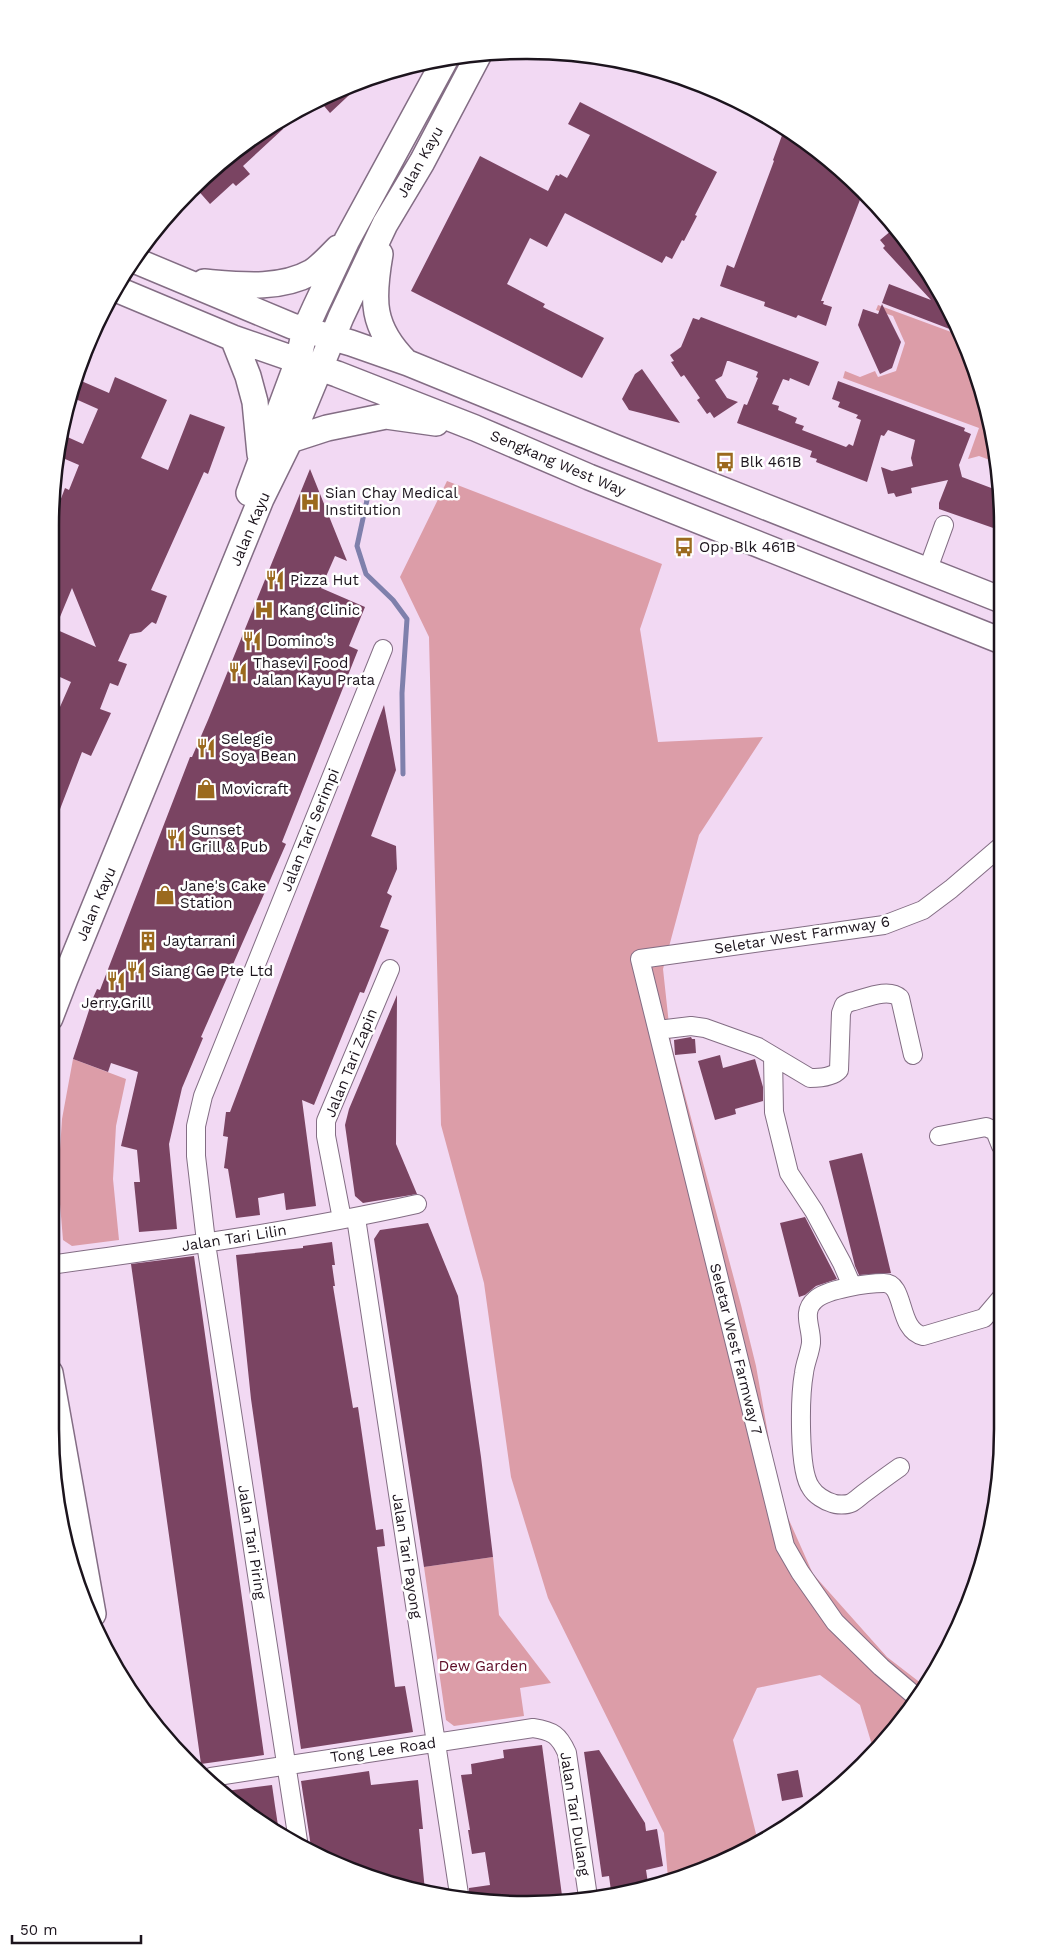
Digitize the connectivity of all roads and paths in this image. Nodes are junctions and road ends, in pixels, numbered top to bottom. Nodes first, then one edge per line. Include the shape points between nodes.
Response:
1 (475, 62) edge
2 (441, 67) edge
3 (385, 224) junction
4 (347, 240) junction
5 (141, 263) edge
6 (182, 280) junction
7 (122, 292) edge
8 (305, 330) junction
9 (233, 338) junction
10 (333, 338) junction
11 (408, 364) junction
12 (309, 365) junction
13 (475, 428) junction
14 (290, 440) junction
15 (260, 461) junction
16 (944, 525) dead end
17 (928, 569) junction
18 (994, 597) edge
19 (994, 638) edge
20 (383, 649) dead end
21 (994, 852) edge
22 (640, 959) joint
23 (59, 968) edge
24 (59, 969) edge
25 (390, 969) dead end
26 (658, 1030) junction
27 (913, 1055) dead end
28 (772, 1056) junction
29 (994, 1130) edge
30 (939, 1136) dead end
31 (417, 1204) dead end
32 (348, 1219) junction
33 (206, 1243) junction
34 (59, 1264) edge
35 (852, 1286) junction
36 (994, 1307) edge
37 (59, 1423) edge
38 (900, 1467) dead end
39 (90, 1596) edge
40 (912, 1693) edge
41 (555, 1734) joint
42 (435, 1743) junction
43 (286, 1764) junction
44 (214, 1776) edge
45 (297, 1836) edge
46 (459, 1891) edge
47 (587, 1892) edge

1 - 3 main road, Jalan Kayu
2 - 4 main road, Jalan Kayu
3 - 10 main road, Jalan Kayu
3 - 11 main road via 375,300 384,336
4 - 6 main road via 313,271 291,281 247,285
4 - 8 main road, Jalan Kayu
5 - 6 main road
6 - 8 main road
7 - 9 main road, Sengkang West Way
8 - 10 main road
8 - 12 main road, Jalan Kayu
9 - 12 main road, Sengkang West Way
9 - 15 main road via 255,402
10 - 11 main road
10 - 12 main road, Jalan Kayu
11 - 17 main road
12 - 13 main road, Sengkang West Way
12 - 14 main road, Jalan Kayu
12 - 15 main road, Jalan Kayu
13 - 14 main road via 386,416 327,428
13 - 19 main road, Sengkang West Way via 589,477
14 - 24 main road, Jalan Kayu via 261,500
15 - 23 main road, Jalan Kayu
16 - 17 street
17 - 18 main road
20 - 33 street, Jalan Tari Serimpi via 203,1096 196,1126 196,1156
21 - 22 street, Seletar West Farmway 6 via 923,910 884,925
22 - 26 street, Seletar West Farmway 7
25 - 32 street, Jalan Tari Zapin via 326,1121 326,1136
26 - 28 street via 698,1026 758,1047
26 - 40 street, Seletar West Farmway 7 via 785,1546 835,1622
27 - 28 street via 900,998 888,992 844,1006 839,1070 836,1074 810,1078
28 - 35 street via 774,1112 790,1173 814,1211
29 - 30 street via 986,1126
31 - 32 street, Jalan Tari Lilin
32 - 33 street, Jalan Tari Lilin
32 - 42 street, Jalan Tari Payong
33 - 34 street, Jalan Tari Lilin
33 - 43 street, Jalan Tari Piring
35 - 36 street via 891,1284 907,1324 916,1334 923,1336 984,1318
35 - 38 street via 815,1300 807,1314 811,1342 804,1373 801,1418 804,1476 818,1496 833,1504 850,1504
37 - 39 main road
41 - 42 street, Tong Lee Road via 533,1728
41 - 47 street, Jalan Tari Dulang via 568,1753
42 - 43 street, Tong Lee Road
42 - 46 street, Jalan Tari Payong
43 - 44 street, Tong Lee Road
43 - 45 street, Jalan Tari Piring

